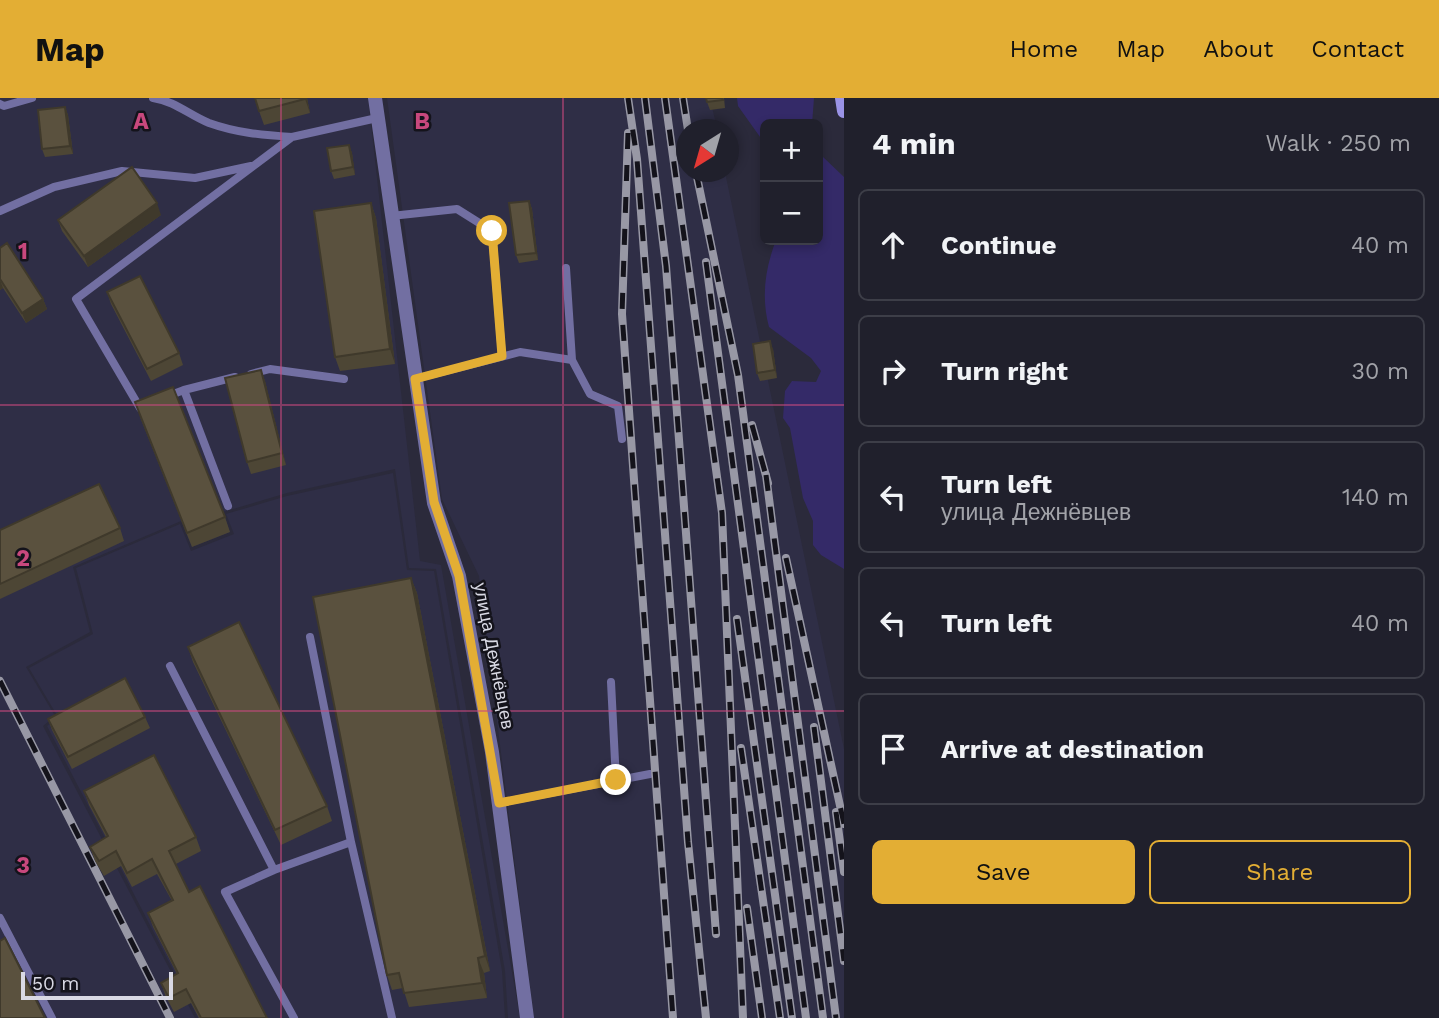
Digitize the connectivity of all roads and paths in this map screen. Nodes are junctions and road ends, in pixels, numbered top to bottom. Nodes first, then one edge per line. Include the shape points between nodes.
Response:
1 (32, 98) edge
2 (153, 98) edge
3 (375, 98) edge
4 (842, 98) edge
5 (0, 104) edge
6 (844, 111) edge
7 (377, 118) junction
8 (292, 137) junction
9 (254, 165) junction
10 (0, 211) edge
11 (391, 216) junction
12 (566, 268) dead end
13 (502, 356) junction
14 (572, 360) junction
15 (344, 379) dead end
16 (415, 379) junction
17 (184, 390) junction
18 (162, 399) edge
19 (151, 404) edge
20 (622, 439) dead end
21 (228, 506) dead end
22 (310, 637) dead end
23 (170, 666) dead end
24 (611, 682) dead end
25 (650, 774) dead end
26 (616, 780) junction
27 (499, 803) junction
28 (351, 842) junction
29 (274, 870) junction
30 (0, 918) edge
31 (51, 1018) edge
32 (294, 1018) edge
33 (392, 1018) edge
34 (527, 1018) edge

1 - 5 lane
2 - 8 lane via 169,100 240,134
3 - 7 street, улица Дежнёвцев
4 - 6 main road
7 - 8 lane
7 - 11 street, улица Дежнёвцев
8 - 9 lane
9 - 10 lane via 195,178 122,171 54,187
9 - 19 lane via 76,299 140,408
11 - 13 lane via 457,209 492,231
11 - 16 street, улица Дежнёвцев
12 - 14 lane
13 - 14 lane via 520,352
13 - 16 lane
14 - 20 lane via 590,394 618,406
15 - 17 lane via 270,369
16 - 27 street, улица Дежнёвцев via 434,502 459,576
17 - 18 lane
17 - 21 lane
22 - 28 lane
23 - 29 lane
24 - 26 lane
25 - 26 lane
26 - 27 lane
27 - 34 street, улица Дежнёвцев
28 - 29 lane
28 - 33 lane
29 - 32 lane via 225,892
30 - 31 lane

